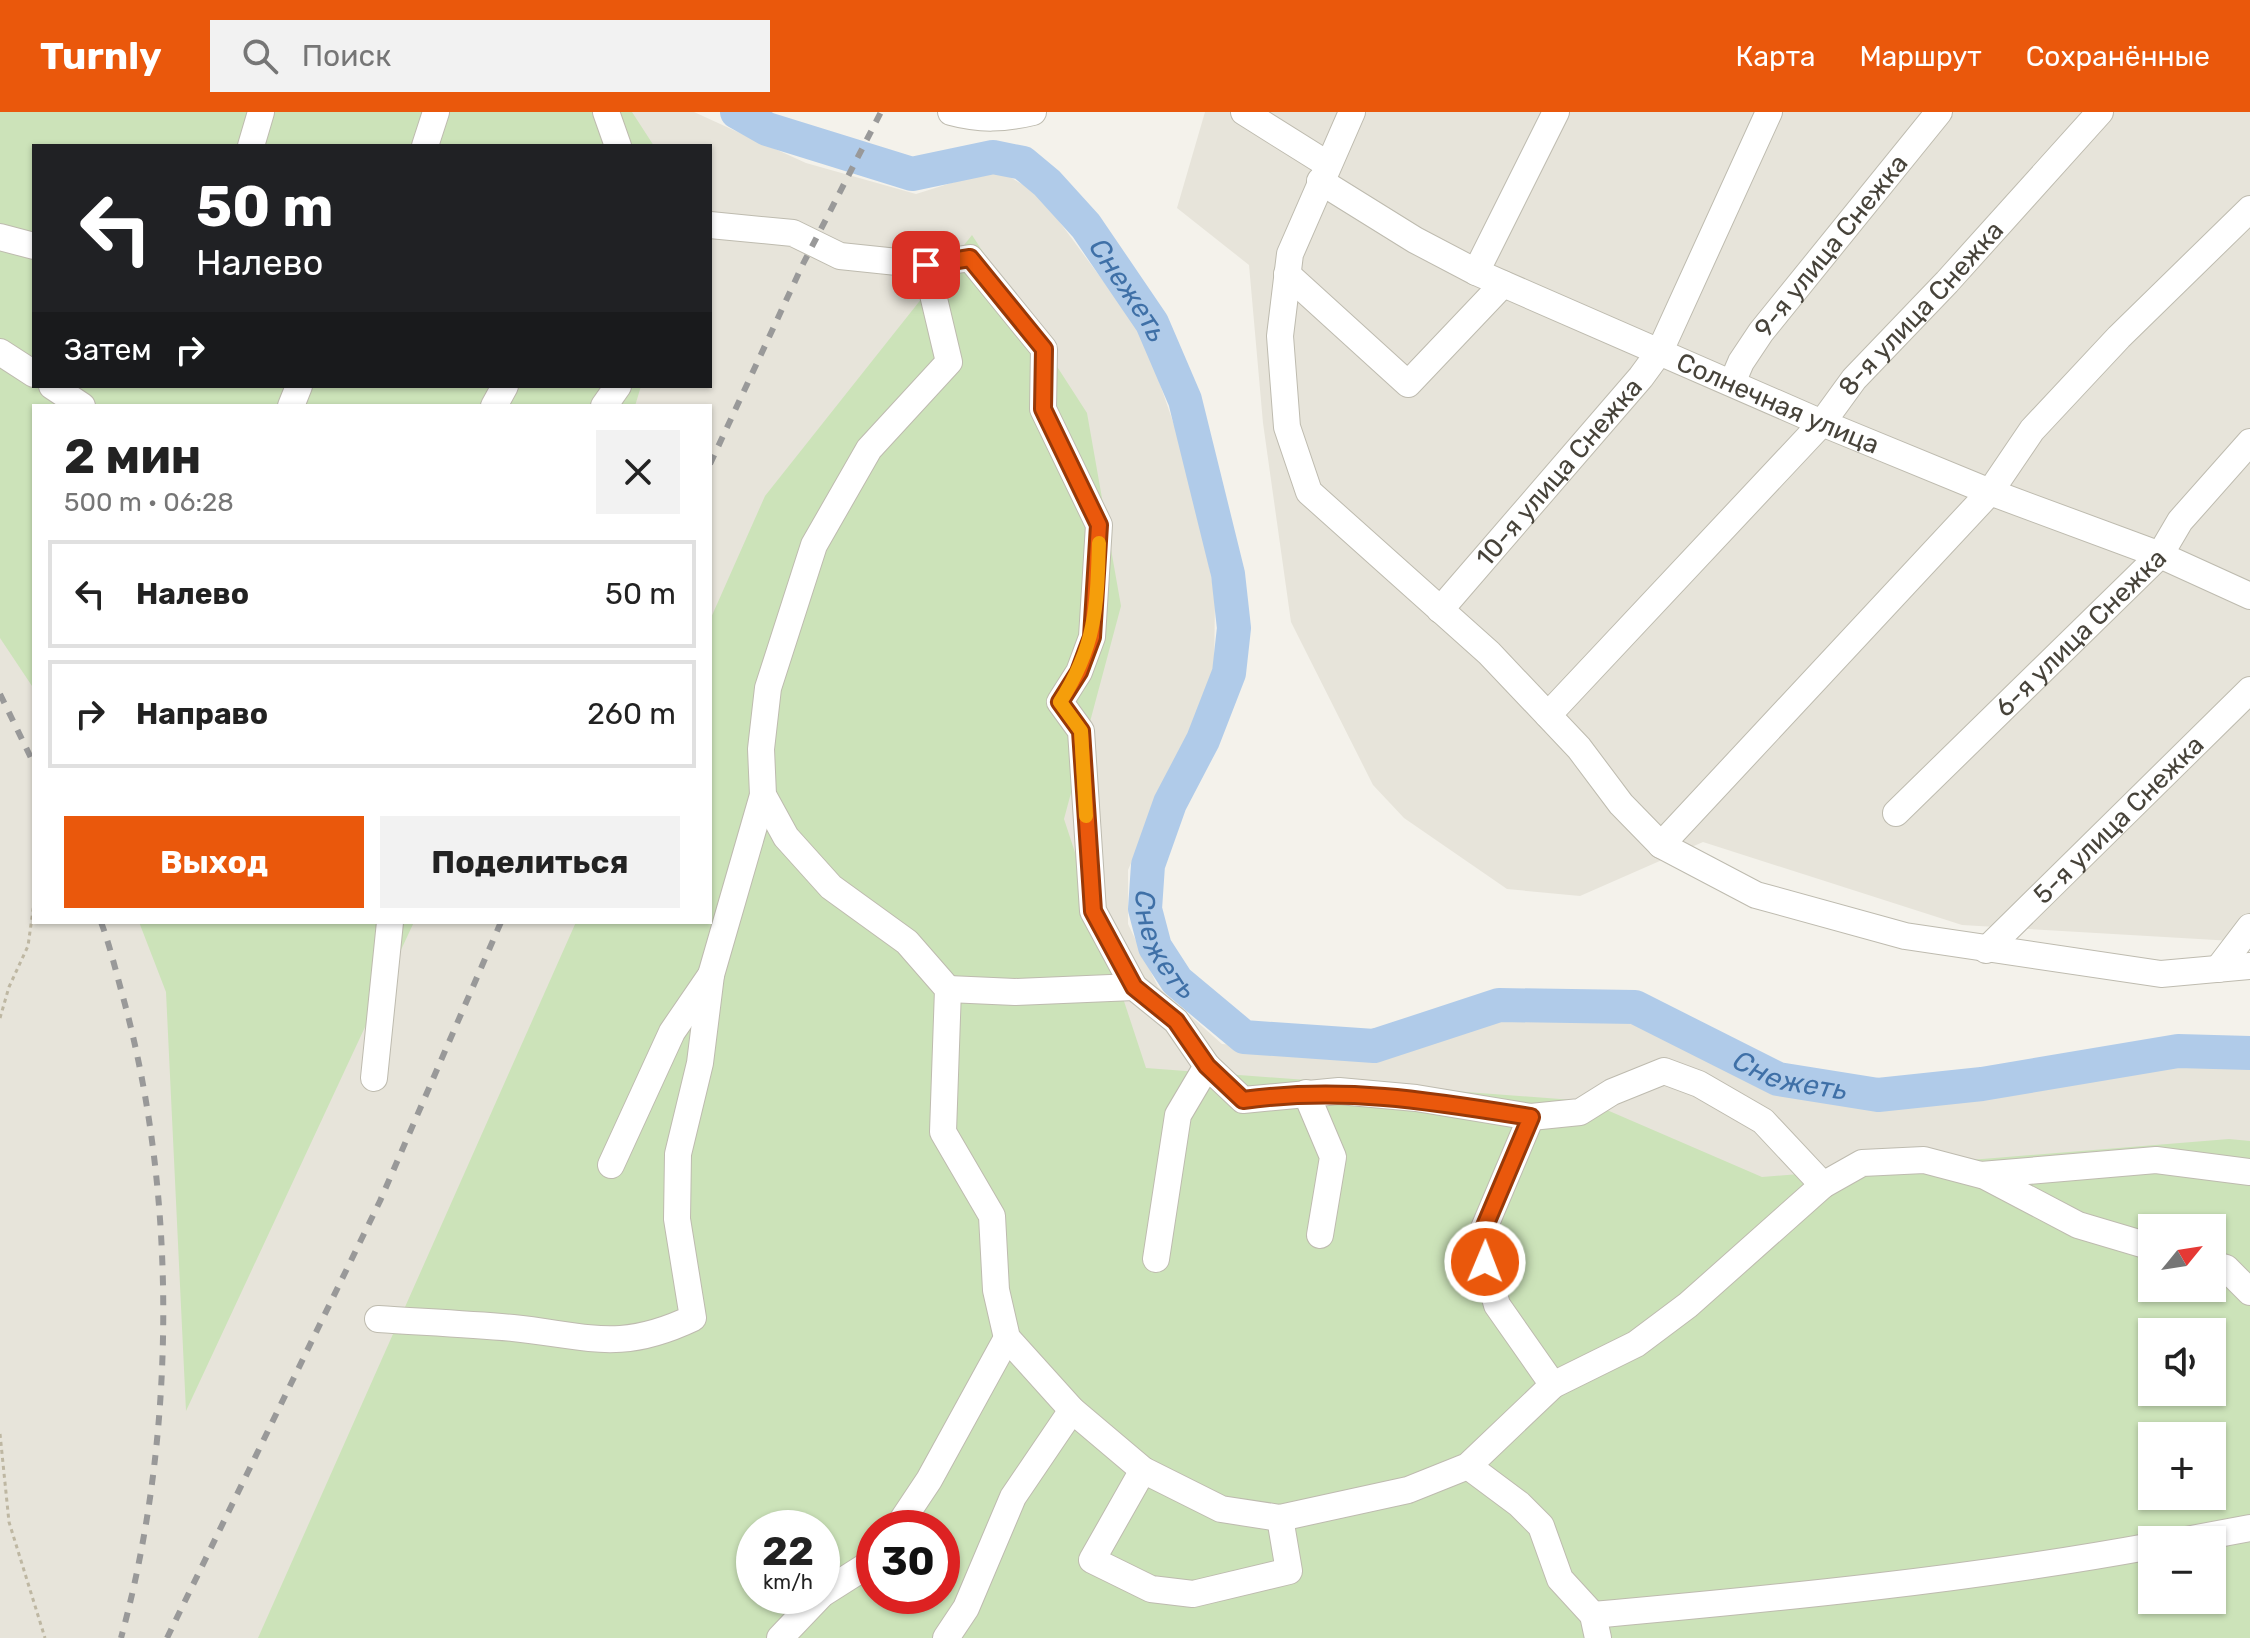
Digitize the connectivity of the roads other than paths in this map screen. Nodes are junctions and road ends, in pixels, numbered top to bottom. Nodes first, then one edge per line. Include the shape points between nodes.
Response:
1 (261, 112) edge
2 (436, 112) edge
3 (606, 112) edge
4 (951, 112) edge
5 (1033, 112) edge
6 (1244, 112) edge
7 (1352, 112) edge
8 (1556, 112) edge
9 (1769, 112) edge
10 (1939, 112) edge
11 (2100, 112) edge
12 (252, 144) edge
13 (426, 144) edge
14 (617, 144) edge
15 (1324, 172) junction
16 (2250, 209) edge
17 (712, 225) edge
18 (0, 237) edge
19 (32, 245) edge
20 (926, 265) junction
21 (1476, 272) junction
22 (1287, 274) junction
23 (1503, 284) junction
24 (1660, 351) junction
25 (0, 352) edge
26 (32, 373) edge
27 (1732, 383) junction
28 (55, 388) edge
29 (79, 404) edge
30 (1822, 423) junction
31 (2250, 442) edge
32 (1990, 492) junction
33 (2160, 555) junction
34 (2250, 596) edge
35 (1440, 610) junction
36 (2250, 690) edge
37 (1548, 715) junction
38 (763, 795) junction
39 (1896, 813) dead end
40 (1661, 845) junction
41 (390, 924) edge
42 (2250, 927) edge
43 (1986, 950) junction
44 (2250, 966) edge
45 (2218, 969) junction
46 (711, 975) junction
47 (1134, 987) junction
48 (948, 989) junction
49 (1207, 1066) junction
50 (374, 1078) dead end
51 (1306, 1093) junction
52 (1531, 1117) junction
53 (611, 1165) dead end
54 (2250, 1172) edge
55 (1981, 1175) junction
56 (1823, 1185) junction
57 (1320, 1235) dead end
58 (2138, 1243) edge
59 (1156, 1259) dead end
60 (2226, 1268) edge
61 (2250, 1292) edge
62 (378, 1319) dead end
63 (1007, 1338) junction
64 (1553, 1385) junction
65 (1072, 1410) junction
66 (1468, 1466) junction
67 (1143, 1470) junction
68 (909, 1510) edge
69 (1280, 1518) junction
70 (2250, 1528) edge
71 (2226, 1532) edge
72 (2138, 1549) edge
73 (803, 1614) edge
74 (1595, 1626) edge
75 (780, 1638) edge
76 (946, 1638) edge

1 - 12 street
2 - 13 street
3 - 14 street
4 - 5 street via 1005,119
6 - 15 street, Солнечная улица
7 - 15 street
8 - 21 street
9 - 24 street, 10-я улица Снежка
10 - 27 street, 9-я улица Снежка via 1761,332
11 - 30 street, 8-я улица Снежка via 1854,379
15 - 21 street, Солнечная улица via 1415,240
15 - 22 street
16 - 32 street via 2032,430
17 - 20 street via 793,233 840,256
18 - 19 street
20 - 38 street via 949,362 869,449 814,545 768,688 761,749
20 - 47 street via 970,258 1044,349 1043,409 1099,525 1092,637 1060,702 1081,731 1093,911
21 - 23 street, Солнечная улица
22 - 23 street via 1408,384
22 - 35 street via 1280,336 1287,427 1309,492
23 - 24 street, Солнечная улица
24 - 27 street, Солнечная улица
24 - 35 street, 10-я улица Снежка
25 - 26 street
27 - 30 street, Солнечная улица
28 - 29 street
30 - 32 street, Солнечная улица
30 - 37 street, 8-я улица Снежка
31 - 33 street, 6-я улица Снежка via 2180,521
32 - 33 street, Солнечная улица
32 - 40 street
33 - 34 street, Солнечная улица
33 - 39 street, 6-я улица Снежка
35 - 37 street
36 - 43 street, 5-я улица Снежка
37 - 40 street
38 - 46 street
38 - 48 street via 786,837 816,873 907,942
40 - 43 street via 1756,895 1905,936
41 - 50 street
42 - 45 street
43 - 45 street via 2161,974
44 - 45 street
46 - 53 street via 672,1032
46 - 62 street via 700,1063 678,1154 677,1219 693,1318 656,1336 611,1342 513,1328
47 - 48 street
47 - 49 street via 1176,1021
48 - 63 street via 943,1132 992,1216 996,1290
49 - 51 street via 1243,1100
49 - 59 street via 1178,1115
51 - 52 street via 1416,1098
51 - 57 street via 1333,1157
52 - 56 street via 1580,1112 1664,1071 1699,1084 1763,1121
52 - 64 street via 1479,1240 1497,1305
54 - 55 street via 2156,1160
55 - 56 street via 1924,1160 1862,1163
55 - 58 street via 2078,1225
56 - 64 street via 1636,1344
60 - 61 street
63 - 65 street
63 - 68 street
64 - 66 street
65 - 67 street
65 - 76 street via 1013,1497 966,1608
66 - 69 street via 1408,1490
66 - 74 street via 1541,1526 1560,1579
67 - 69 street via 1221,1509
67 - 69 street via 1092,1560 1151,1589 1193,1594 1289,1571
70 - 71 street
72 - 74 street
73 - 75 street

